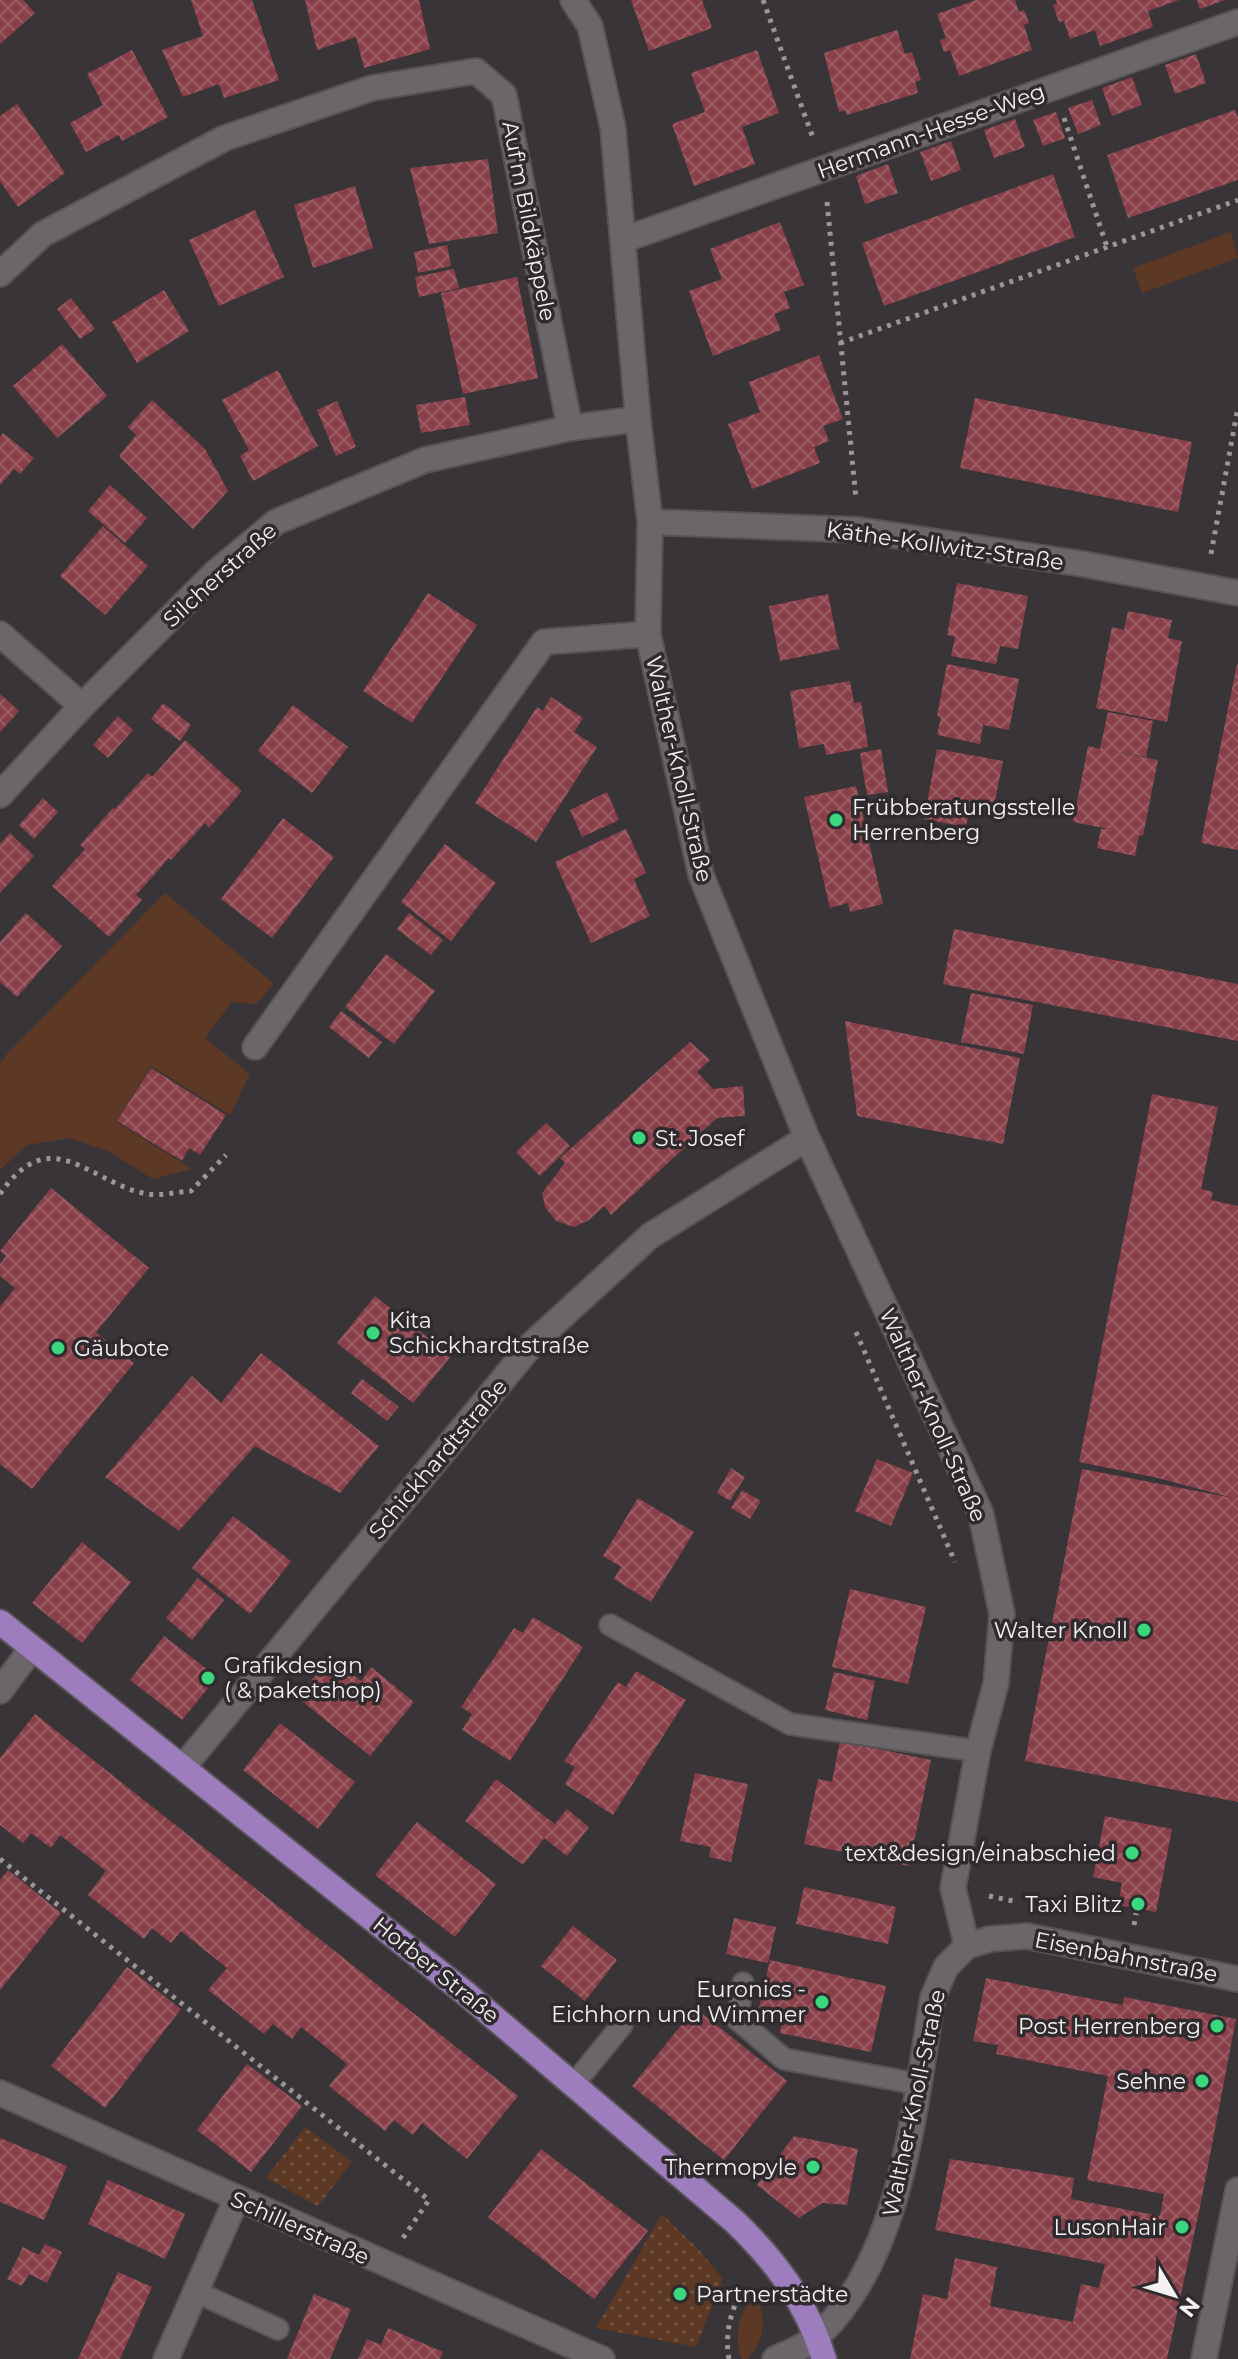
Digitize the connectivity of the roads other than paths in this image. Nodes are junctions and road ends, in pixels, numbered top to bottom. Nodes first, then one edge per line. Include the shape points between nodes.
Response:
1 (573, 0) edge
2 (1238, 22) edge
3 (623, 240) junction
4 (0, 274) edge
5 (638, 419) junction
6 (570, 428) junction
7 (650, 522) junction
8 (1238, 593) edge
9 (0, 634) edge
10 (648, 634) junction
11 (82, 706) junction
12 (0, 795) edge
13 (255, 1047) dead end
14 (807, 1138) junction
15 (0, 1622) edge
16 (610, 1625) dead end
17 (32, 1648) junction
18 (0, 1691) edge
19 (978, 1751) junction
20 (184, 1766) junction
21 (967, 1946) junction
22 (1238, 1979) edge
23 (743, 1983) dead end
24 (622, 2025) dead end
25 (574, 2084) junction
26 (918, 2084) junction
27 (0, 2093) edge
28 (1238, 2190) edge
29 (236, 2200) junction
30 (1236, 2236) edge
31 (196, 2292) junction
32 (278, 2329) dead end
33 (820, 2348) edge
34 (166, 2359) edge
35 (602, 2359) edge
36 (775, 2359) edge
37 (1204, 2359) edge

1 - 3 street, Walther-Knoll-Straße via 590,26 613,128
2 - 3 street, Hermann-Hesse-Weg
3 - 5 street, Walther-Knoll-Straße
4 - 6 street, Auf'm Bildkäppele via 43,234 225,138 372,88 476,71 504,95
5 - 6 street, Silcherstraße
5 - 7 street, Walther-Knoll-Straße
6 - 11 street, Silcherstraße via 425,460 276,522 216,572
7 - 8 street, Käthe-Kollwitz-Straße via 859,530
7 - 10 street, Walther-Knoll-Straße
9 - 11 street
10 - 13 street, Walther-Knoll-Straße via 544,642
10 - 14 street, Walther-Knoll-Straße via 701,875
11 - 12 street, Silcherstraße
14 - 19 street, Walther-Knoll-Straße via 981,1514 1002,1614 996,1683
14 - 20 street, Schickhardtstraße via 650,1236 533,1343
15 - 17 main road, Horber Straße
16 - 19 lane via 790,1724
17 - 18 street
17 - 20 main road, Horber Straße
19 - 21 street, Walther-Knoll-Straße via 953,1888
20 - 25 main road, Horber Straße
21 - 22 street, Eisenbahnstraße via 1027,1936
21 - 26 street, Walther-Knoll-Straße via 946,1967 933,1997
23 - 26 lane via 737,2019 784,2059
24 - 25 lane
25 - 33 main road, Horber Straße via 765,2252 798,2296
26 - 33 street, Walther-Knoll-Straße via 884,2235
27 - 29 street, Schillerstraße
28 - 30 street
29 - 31 street
29 - 35 street, Schillerstraße
30 - 37 street
31 - 32 lane
31 - 34 street
33 - 36 street

